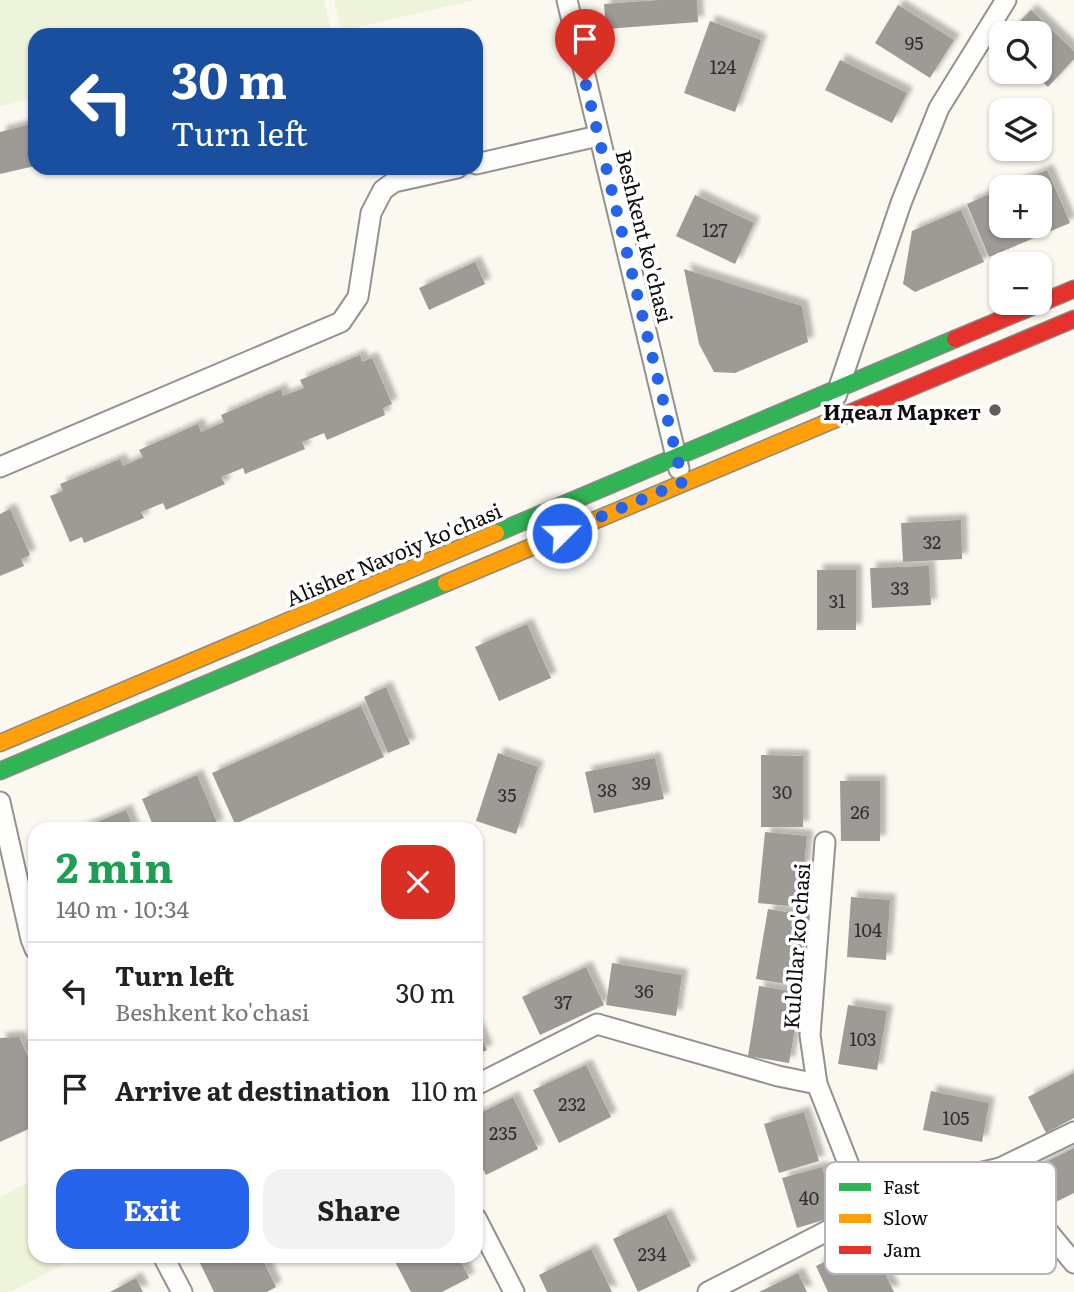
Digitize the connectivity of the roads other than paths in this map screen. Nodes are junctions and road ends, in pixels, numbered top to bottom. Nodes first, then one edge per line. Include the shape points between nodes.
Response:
1 (566, 0) edge
2 (1006, 0) edge
3 (598, 136) junction
4 (483, 162) edge
5 (428, 175) edge
6 (1066, 292) edge
7 (1072, 322) edge
8 (838, 387) junction
9 (829, 421) junction
10 (676, 457) junction
11 (0, 467) edge
12 (683, 482) junction
13 (0, 743) edge
14 (0, 771) edge
15 (0, 802) edge
16 (825, 842) dead end
17 (28, 917) edge
18 (483, 1081) edge
19 (817, 1084) junction
20 (1074, 1132) edge
21 (848, 1162) edge
22 (1012, 1162) edge
23 (483, 1232) edge
24 (825, 1232) edge
25 (1056, 1241) edge
26 (1074, 1262) edge
27 (167, 1263) edge
28 (182, 1292) edge
29 (514, 1292) edge
30 (708, 1292) edge

1 - 3 street, Beshkent ko'chasi
2 - 8 street via 939,108
3 - 4 street
3 - 10 street, Beshkent ko'chasi
5 - 11 street via 383,190 372,213 358,297 341,322
6 - 7 street
6 - 8 main road, Alisher Navoiy ko'chasi
7 - 9 main road
8 - 9 street
8 - 10 main road, Alisher Navoiy ko'chasi
9 - 12 main road
10 - 12 street, Beshkent ko'chasi
10 - 13 main road, Alisher Navoiy ko'chasi
12 - 14 main road
15 - 17 street
16 - 19 street, Kulollar ko'chasi via 810,1035
18 - 19 street via 597,1024
19 - 21 street, Kulollar ko'chasi
20 - 22 street
23 - 29 street
24 - 30 street
25 - 26 street
27 - 28 street

